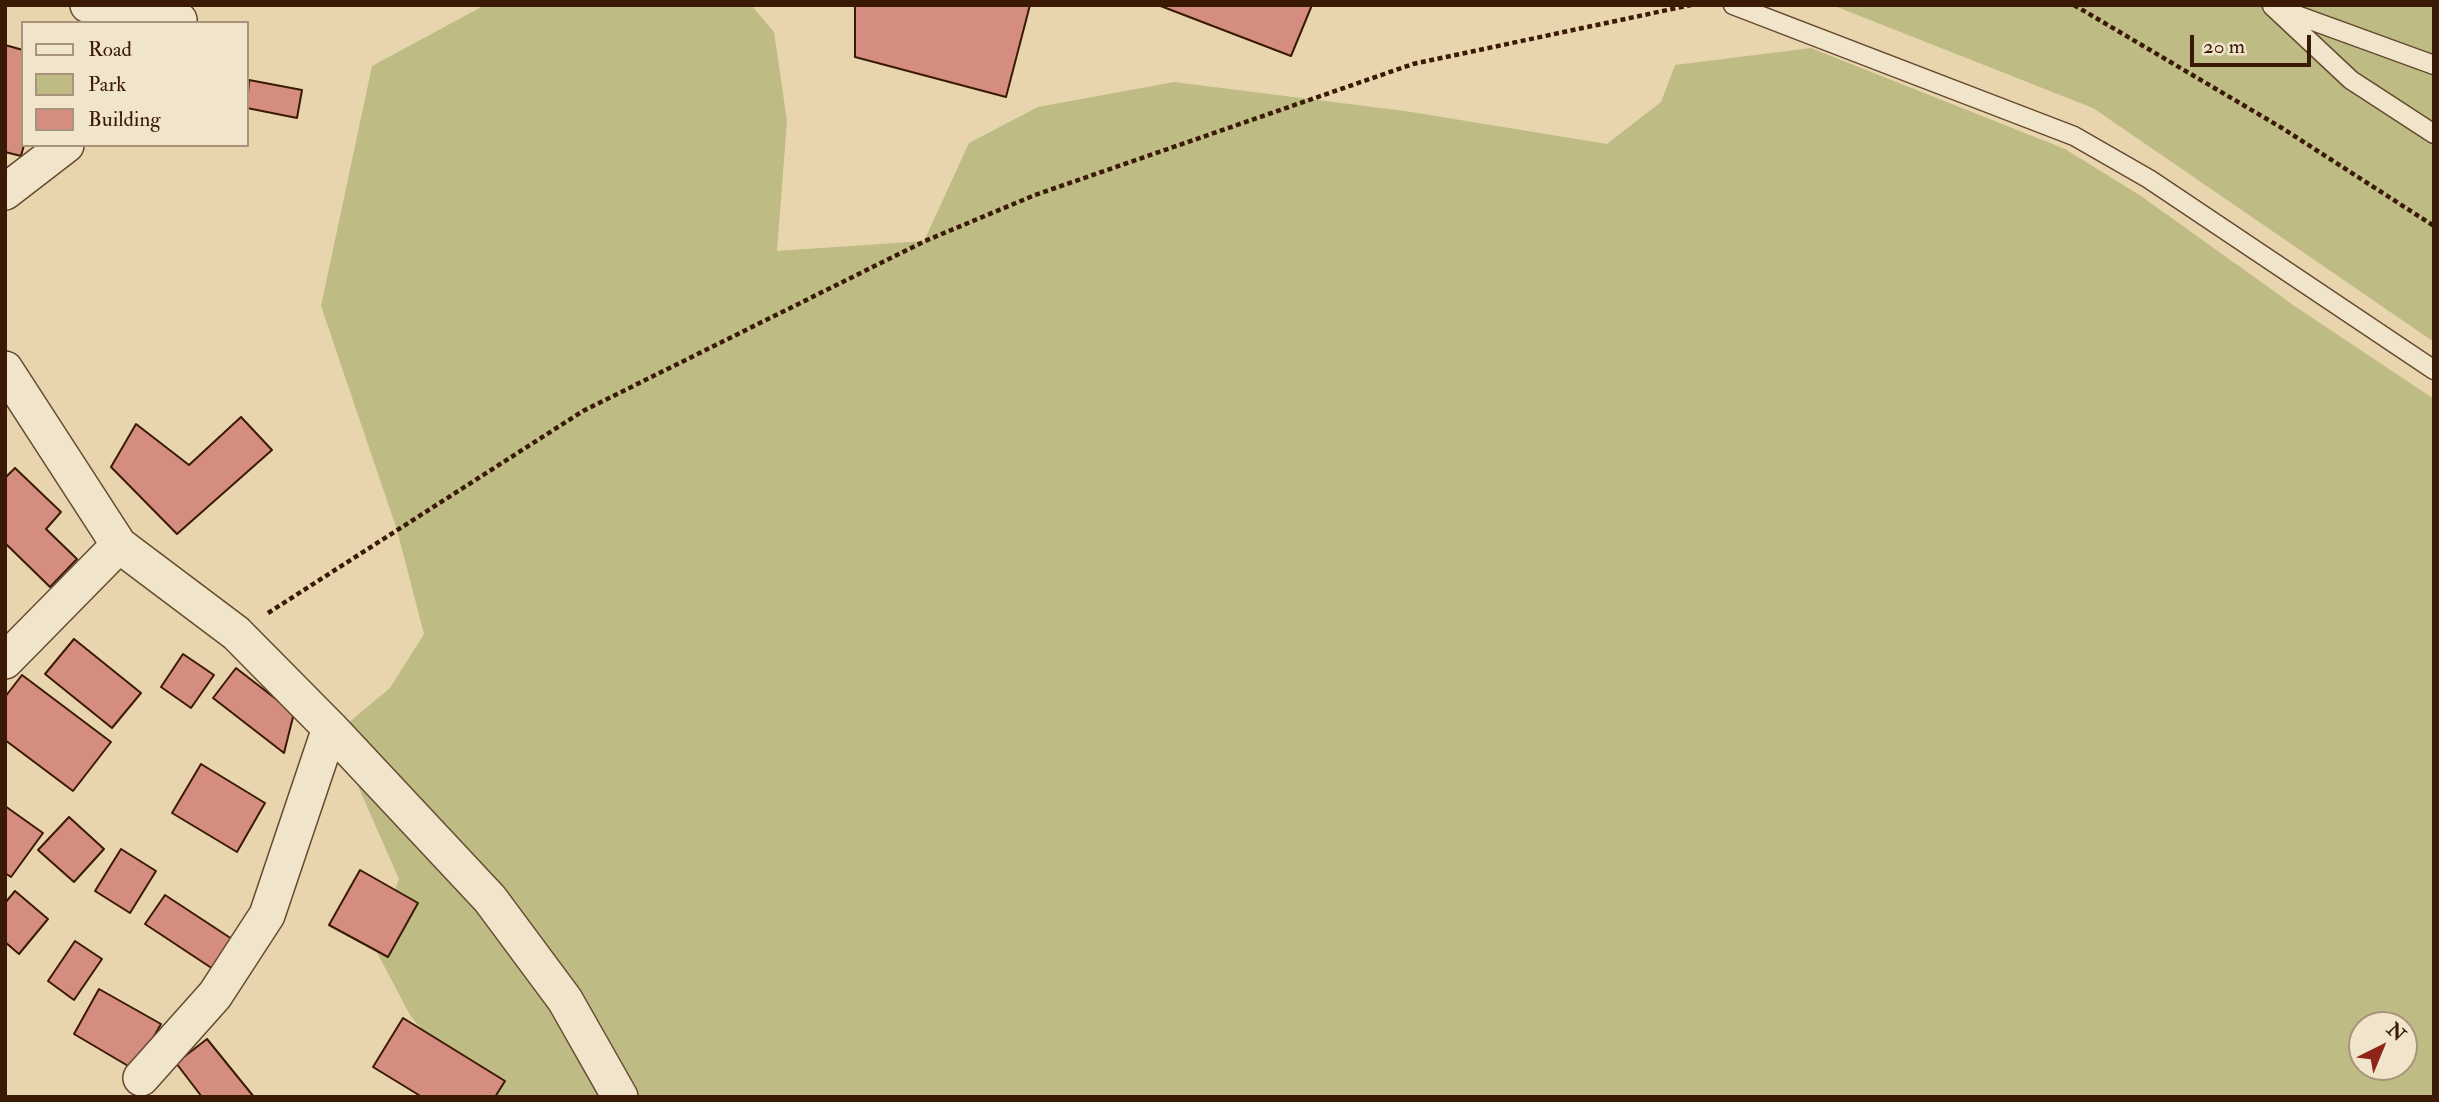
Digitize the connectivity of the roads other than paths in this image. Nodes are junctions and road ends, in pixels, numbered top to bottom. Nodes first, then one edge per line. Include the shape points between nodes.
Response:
1 (88, 5) edge
2 (1732, 5) edge
3 (2271, 6) edge
4 (181, 16) edge
5 (2434, 65) edge
6 (2434, 134) edge
7 (63, 147) edge
8 (5, 192) edge
9 (5, 369) edge
10 (2434, 370) edge
11 (119, 545) junction
12 (5, 661) edge
13 (330, 728) junction
14 (141, 1078) dead end
15 (620, 1097) edge

1 - 4 street
2 - 10 lane via 2074,136 2149,179
3 - 5 lane
3 - 6 lane via 2351,80
7 - 8 street
9 - 11 street
11 - 12 street
11 - 13 street via 236,633
13 - 14 street via 267,915 215,995
13 - 15 street via 490,899 565,1000

